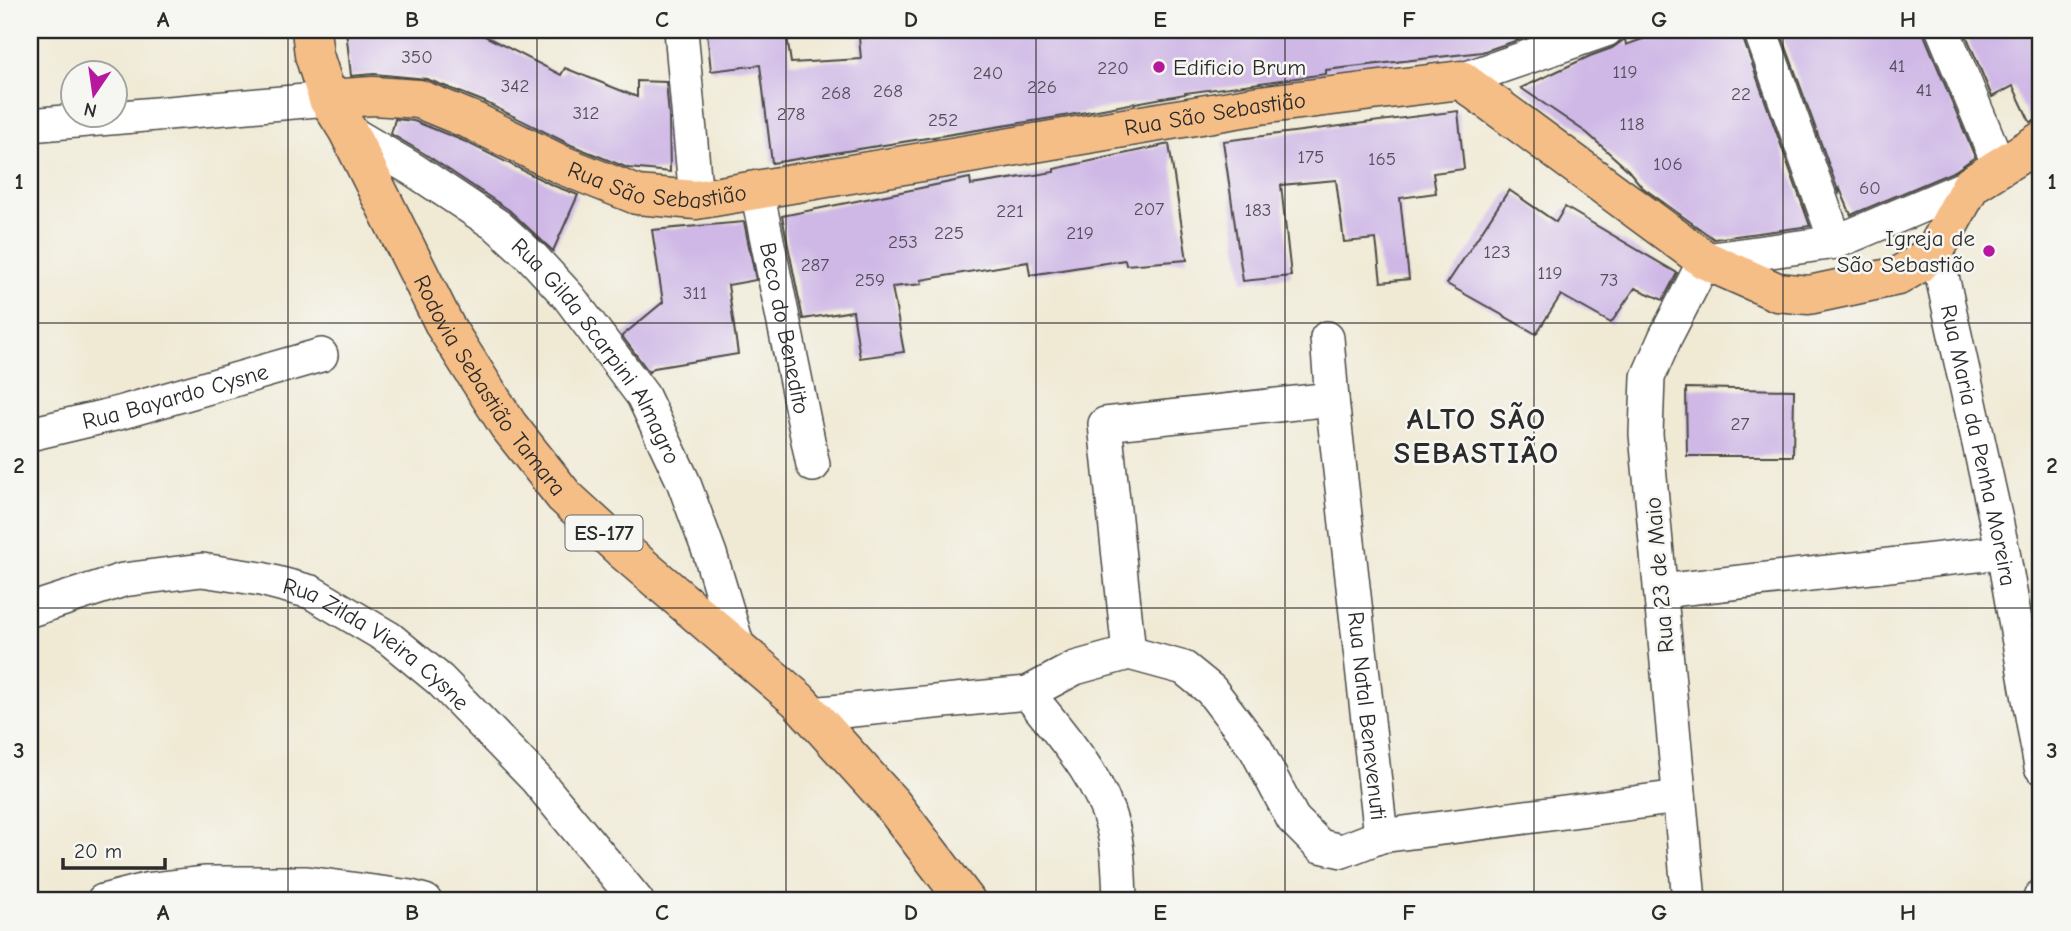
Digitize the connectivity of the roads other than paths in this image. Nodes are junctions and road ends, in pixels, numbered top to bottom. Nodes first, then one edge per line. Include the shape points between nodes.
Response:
1 (312, 30) edge
2 (681, 30) edge
3 (1606, 30) edge
4 (1760, 30) edge
5 (1943, 30) edge
6 (1461, 80) junction
7 (328, 99) junction
8 (30, 125) edge
9 (348, 131) junction
10 (2041, 141) edge
11 (1986, 177) junction
12 (757, 191) junction
13 (696, 200) junction
14 (1836, 242) junction
15 (1936, 249) junction
16 (1705, 260) junction
17 (1327, 338) dead end
18 (321, 355) dead end
19 (1332, 398) junction
20 (30, 434) edge
21 (813, 465) dead end
22 (2003, 552) junction
23 (1661, 591) junction
24 (30, 610) edge
25 (739, 650) junction
26 (1129, 653) junction
27 (1028, 693) junction
28 (811, 714) junction
29 (2041, 767) edge
30 (1679, 797) junction
31 (1381, 835) junction
32 (2041, 896) edge
33 (103, 901) edge
34 (425, 901) edge
35 (637, 901) edge
36 (965, 901) edge
37 (1120, 901) edge
38 (1689, 901) edge
39 (2039, 901) edge

1 - 7 main road, ES-177 via 314,55
2 - 13 street
3 - 6 street
4 - 14 street
5 - 11 street
6 - 12 main road, Rua São Sebastião via 1260,105
6 - 16 main road
7 - 8 street
7 - 9 main road, Rodovia Sebastião Tamara / ES-177
7 - 13 main road, Rua São Sebastião via 419,99 638,195
9 - 25 main road, Rodovia Sebastião Tamara / ES-177 via 445,326 508,425 564,496
9 - 25 street, Rua Gilda Scarpini Almagro via 498,226 569,297 643,396 687,493
10 - 11 main road
11 - 14 street
11 - 15 main road
12 - 13 main road, Rua São Sebastião
12 - 21 street, Beco do Benedito
14 - 16 street
15 - 16 main road via 1898,276 1809,295 1777,292
15 - 22 street, Rua Maria da Penha Moreira
16 - 23 street, Rua 23 de Maio via 1648,377 1646,433
17 - 19 street, Rua Natal Benevenuti
18 - 20 street, Rua Bayardo Cysne
19 - 26 street via 1105,424
19 - 31 street, Rua Natal Benevenuti
22 - 23 street
22 - 29 street, Rua Maria da Penha Moreira
23 - 30 street, Rua 23 de Maio
24 - 35 street, Rua Zilda Vieira Cysne via 123,580 202,570 311,592 388,638 440,680 536,779
25 - 28 main road, Rodovia Sebastião Tamara / ES-177
26 - 27 street via 1075,668
26 - 31 street via 1184,668 1211,690 1256,749 1293,819 1320,846 1342,851
27 - 28 street
27 - 37 street via 1091,774 1112,825
28 - 36 main road, Rodovia Sebastião Tamara / ES-177 via 892,804
30 - 31 street, Rua Natal Benevenuti
30 - 38 street, Rua 23 de Maio
32 - 39 street
33 - 34 street via 206,883 307,883

